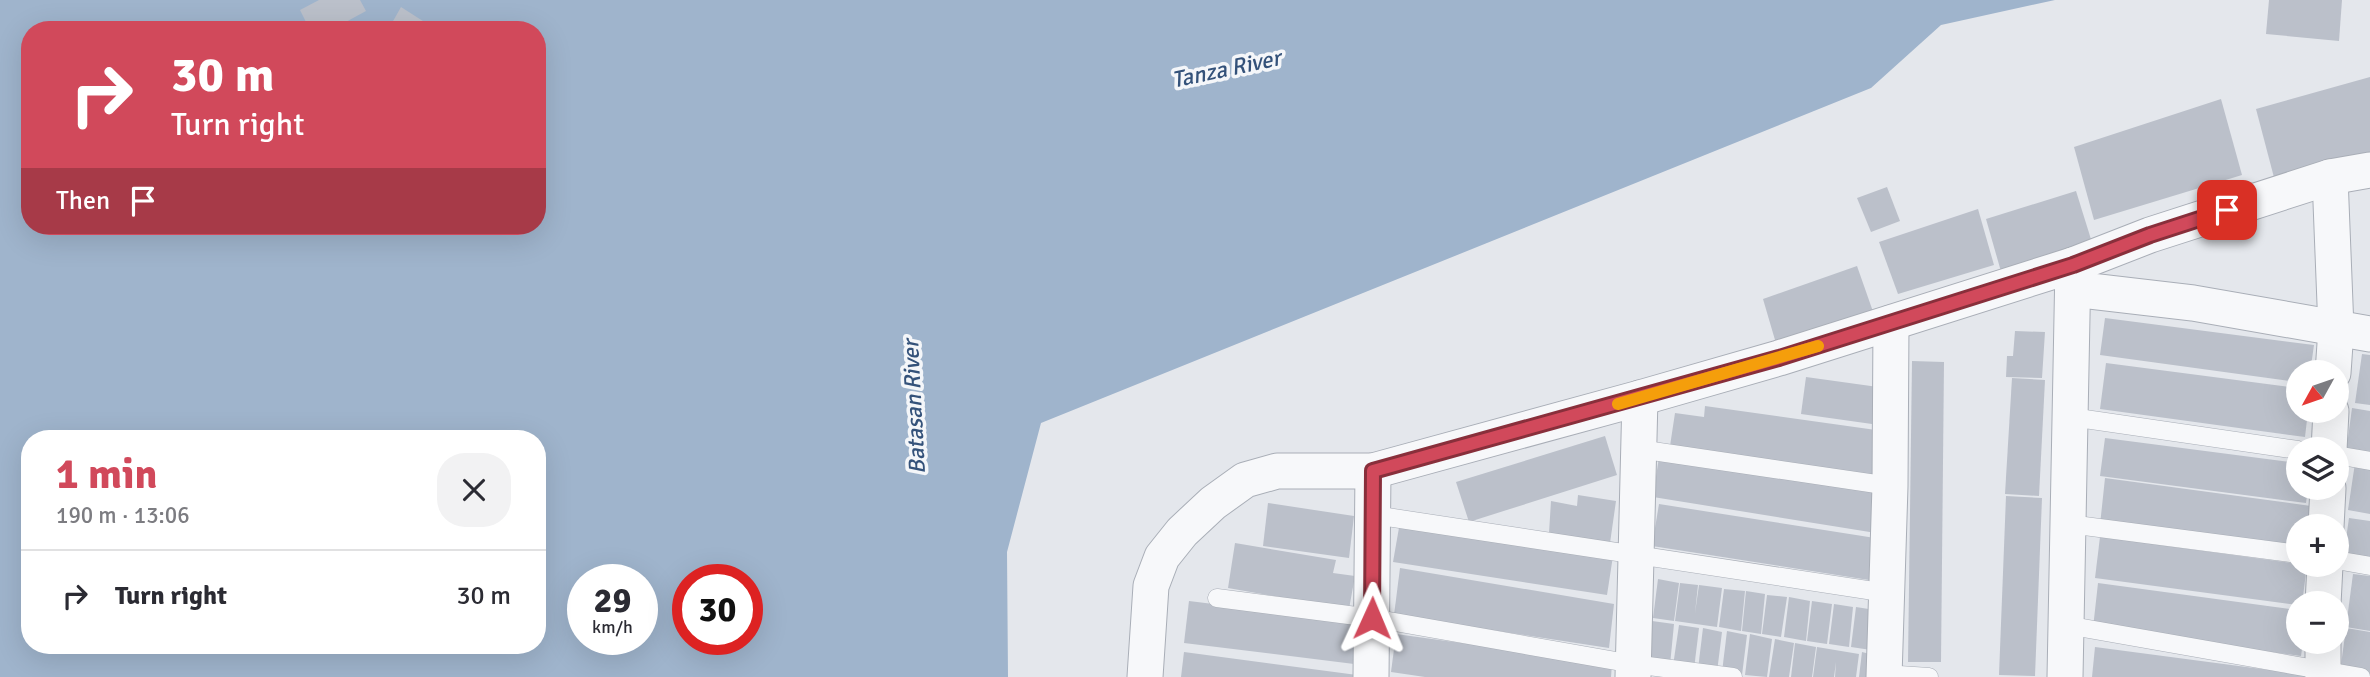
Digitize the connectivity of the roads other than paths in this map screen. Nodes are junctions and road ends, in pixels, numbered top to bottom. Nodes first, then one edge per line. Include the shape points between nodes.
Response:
1 (2370, 170) edge
2 (2330, 177) junction
3 (2073, 277) junction
4 (1891, 323) junction
5 (2336, 329) junction
6 (2370, 334) edge
7 (2334, 360) edge
8 (1640, 398) junction
9 (2071, 417) junction
10 (2286, 448) edge
11 (1639, 449) junction
12 (2349, 457) edge
13 (2370, 461) edge
14 (1373, 471) junction
15 (1890, 486) junction
16 (1374, 516) junction
17 (2069, 524) junction
18 (2286, 552) edge
19 (1636, 556) junction
20 (2349, 562) edge
21 (2370, 566) edge
22 (1887, 593) junction
23 (1217, 598) dead end
24 (1372, 618) junction
25 (2066, 625) junction
26 (2323, 664) edge
27 (1633, 671) edge
28 (1884, 676) edge
29 (1145, 677) edge
30 (1371, 677) edge
31 (1733, 677) edge
32 (1929, 677) edge
33 (2065, 677) edge
34 (2361, 677) edge

1 - 2 street
2 - 3 street via 2150,235
2 - 5 street
3 - 4 street
3 - 5 street
3 - 9 street
4 - 8 street
4 - 15 street
5 - 6 street
5 - 7 street
8 - 11 street
8 - 14 street
9 - 10 lane
9 - 17 street
11 - 15 lane
11 - 19 street
12 - 13 lane
14 - 16 street
14 - 29 street via 1278,471 1245,480 1213,503 1182,532 1163,558 1151,586
15 - 22 street
16 - 19 lane
16 - 24 street
17 - 18 lane
17 - 25 street
19 - 22 lane
19 - 27 street
20 - 21 lane
22 - 28 street
23 - 24 lane
24 - 27 lane
24 - 30 street
25 - 26 lane
25 - 33 street
26 - 34 lane
27 - 31 lane
28 - 32 lane

